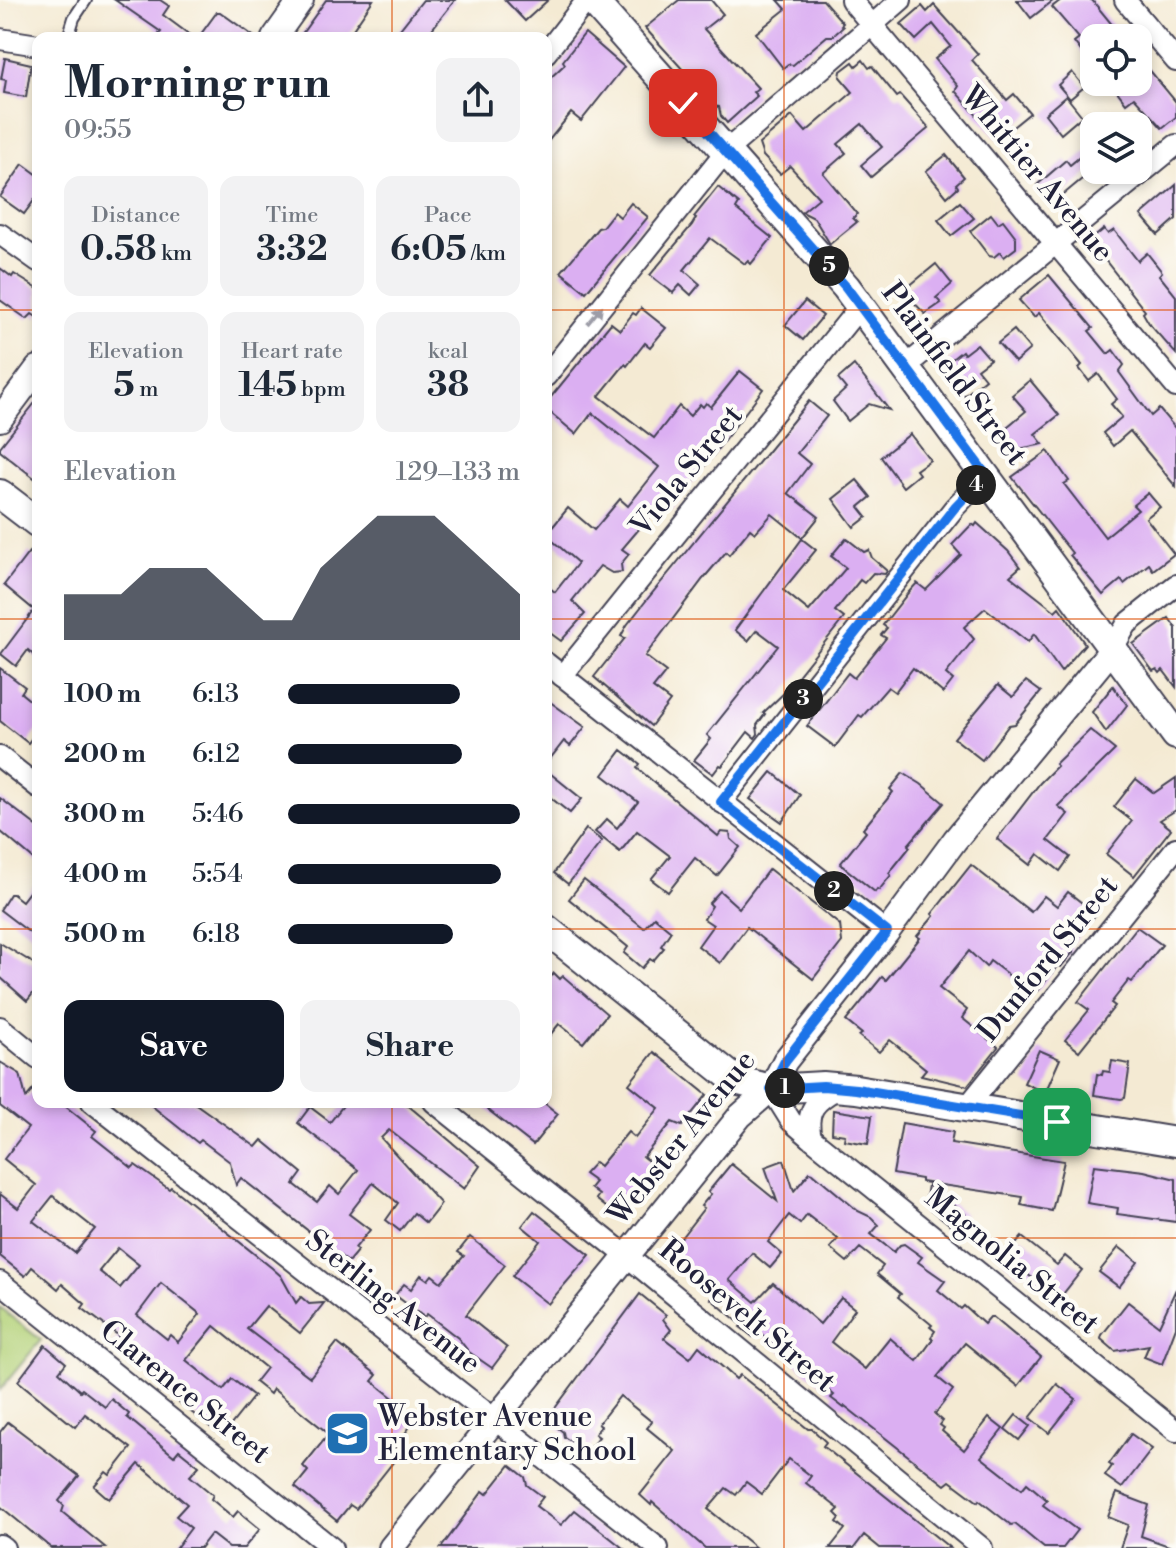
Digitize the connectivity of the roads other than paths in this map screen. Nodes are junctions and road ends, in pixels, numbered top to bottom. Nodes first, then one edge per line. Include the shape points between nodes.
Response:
1 (86, 0) edge
2 (301, 0) edge
3 (590, 0) edge
4 (851, 0) edge
5 (901, 0) edge
6 (1125, 0) edge
7 (871, 24) junction
8 (70, 32) edge
9 (278, 32) edge
10 (0, 39) edge
11 (32, 44) edge
12 (552, 46) edge
13 (1176, 61) edge
14 (1176, 145) edge
15 (726, 151) junction
16 (0, 234) edge
17 (1056, 244) junction
18 (32, 257) edge
19 (861, 305) junction
20 (906, 366) junction
21 (552, 368) edge
22 (32, 376) edge
23 (1176, 387) edge
24 (0, 419) edge
25 (986, 475) junction
26 (0, 494) edge
27 (32, 518) edge
28 (1176, 585) edge
29 (1113, 648) junction
30 (554, 670) edge
31 (1176, 735) edge
32 (0, 757) edge
33 (32, 782) edge
34 (721, 802) junction
35 (1176, 848) edge
36 (887, 932) junction
37 (552, 934) edge
38 (0, 1027) edge
39 (32, 1053) edge
40 (838, 1088) junction
41 (771, 1089) junction
42 (967, 1107) junction
43 (100, 1108) edge
44 (442, 1108) edge
45 (811, 1138) junction
46 (1176, 1142) edge
47 (628, 1257) junction
48 (0, 1282) edge
49 (494, 1420) junction
50 (1176, 1431) edge
51 (332, 1548) edge
52 (391, 1548) edge
53 (658, 1548) edge
54 (982, 1548) edge

1 - 8 lane
2 - 9 street
3 - 12 street
3 - 15 main road, Plainfield Street
4 - 7 street, Whittier Avenue
5 - 7 street
6 - 13 street
7 - 15 street
7 - 17 street, Whittier Avenue
10 - 11 street
14 - 17 street
15 - 19 main road, Plainfield Street
21 -> 15 street
16 - 18 street
17 - 20 street
17 - 23 street, Whittier Avenue
19 - 20 main road, Plainfield Street
19 - 30 street, Viola Street
20 - 25 main road, Plainfield Street
22 - 24 street
25 - 29 main road, Plainfield Street
25 - 34 street
26 - 27 main road
28 - 29 street, Webster Avenue via 1127,624
29 - 31 main road, Plainfield Street
29 - 36 street, Webster Avenue via 955,840
30 - 34 street
32 - 33 street
34 - 36 street
35 - 42 street, Dunford Street
36 - 41 street, Webster Avenue via 785,1061
37 - 41 main road via 735,1080
38 - 39 street
40 - 41 main road
40 - 42 main road
40 - 45 street via 816,1103 808,1124
41 - 45 street, Magnolia Street via 791,1121
41 - 47 street, Webster Avenue via 740,1116
42 - 46 main road
43 - 49 street, Sterling Avenue
44 - 47 street, Roosevelt Street
45 - 50 street, Magnolia Street
47 - 49 street, Webster Avenue
47 - 54 street, Roosevelt Street
48 - 51 street, Clarence Street
49 - 52 street, Webster Avenue
49 - 53 street, Sterling Avenue

